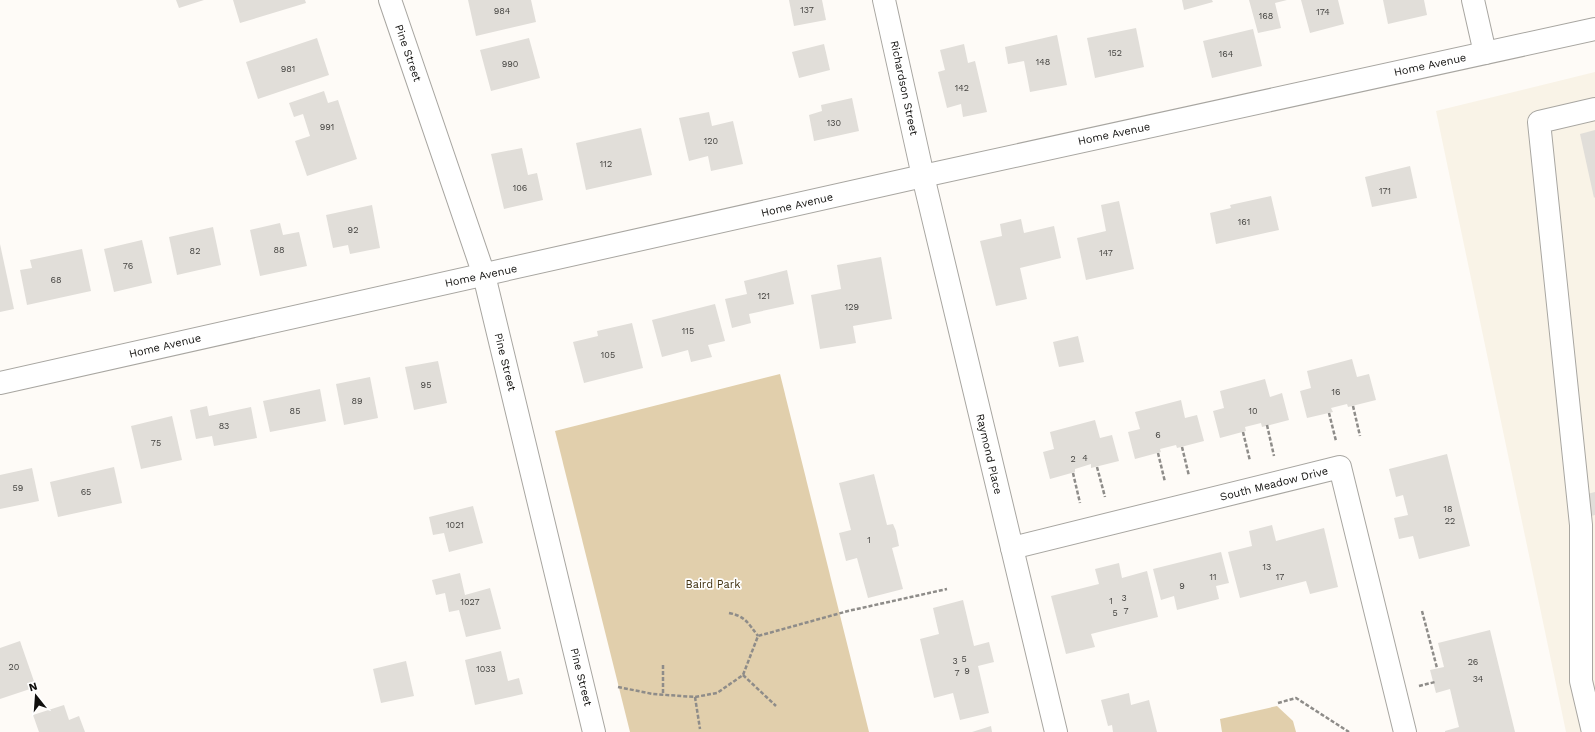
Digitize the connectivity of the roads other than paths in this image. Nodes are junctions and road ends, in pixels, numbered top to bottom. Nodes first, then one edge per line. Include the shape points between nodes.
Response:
1 (390, 0) edge
2 (884, 0) edge
3 (1473, 0) edge
4 (1595, 28) edge
5 (1485, 53) junction
6 (1595, 109) edge
7 (923, 176) junction
8 (484, 275) junction
9 (0, 383) edge
10 (1012, 548) junction
11 (594, 732) edge
12 (1056, 732) edge
13 (1405, 732) edge
14 (1593, 732) edge

1 - 8 main road, Pine Street
2 - 7 main road, Richardson Street
3 - 5 main road
4 - 5 main road, Home Avenue
5 - 7 main road, Home Avenue
6 - 14 main road via 1539,122 1581,525 1581,681
7 - 8 main road, Home Avenue
7 - 10 main road, Raymond Place
8 - 9 main road, Home Avenue
8 - 11 main road, Pine Street
10 - 12 main road, Raymond Place
10 - 13 main road, South Meadow Drive via 1340,467

